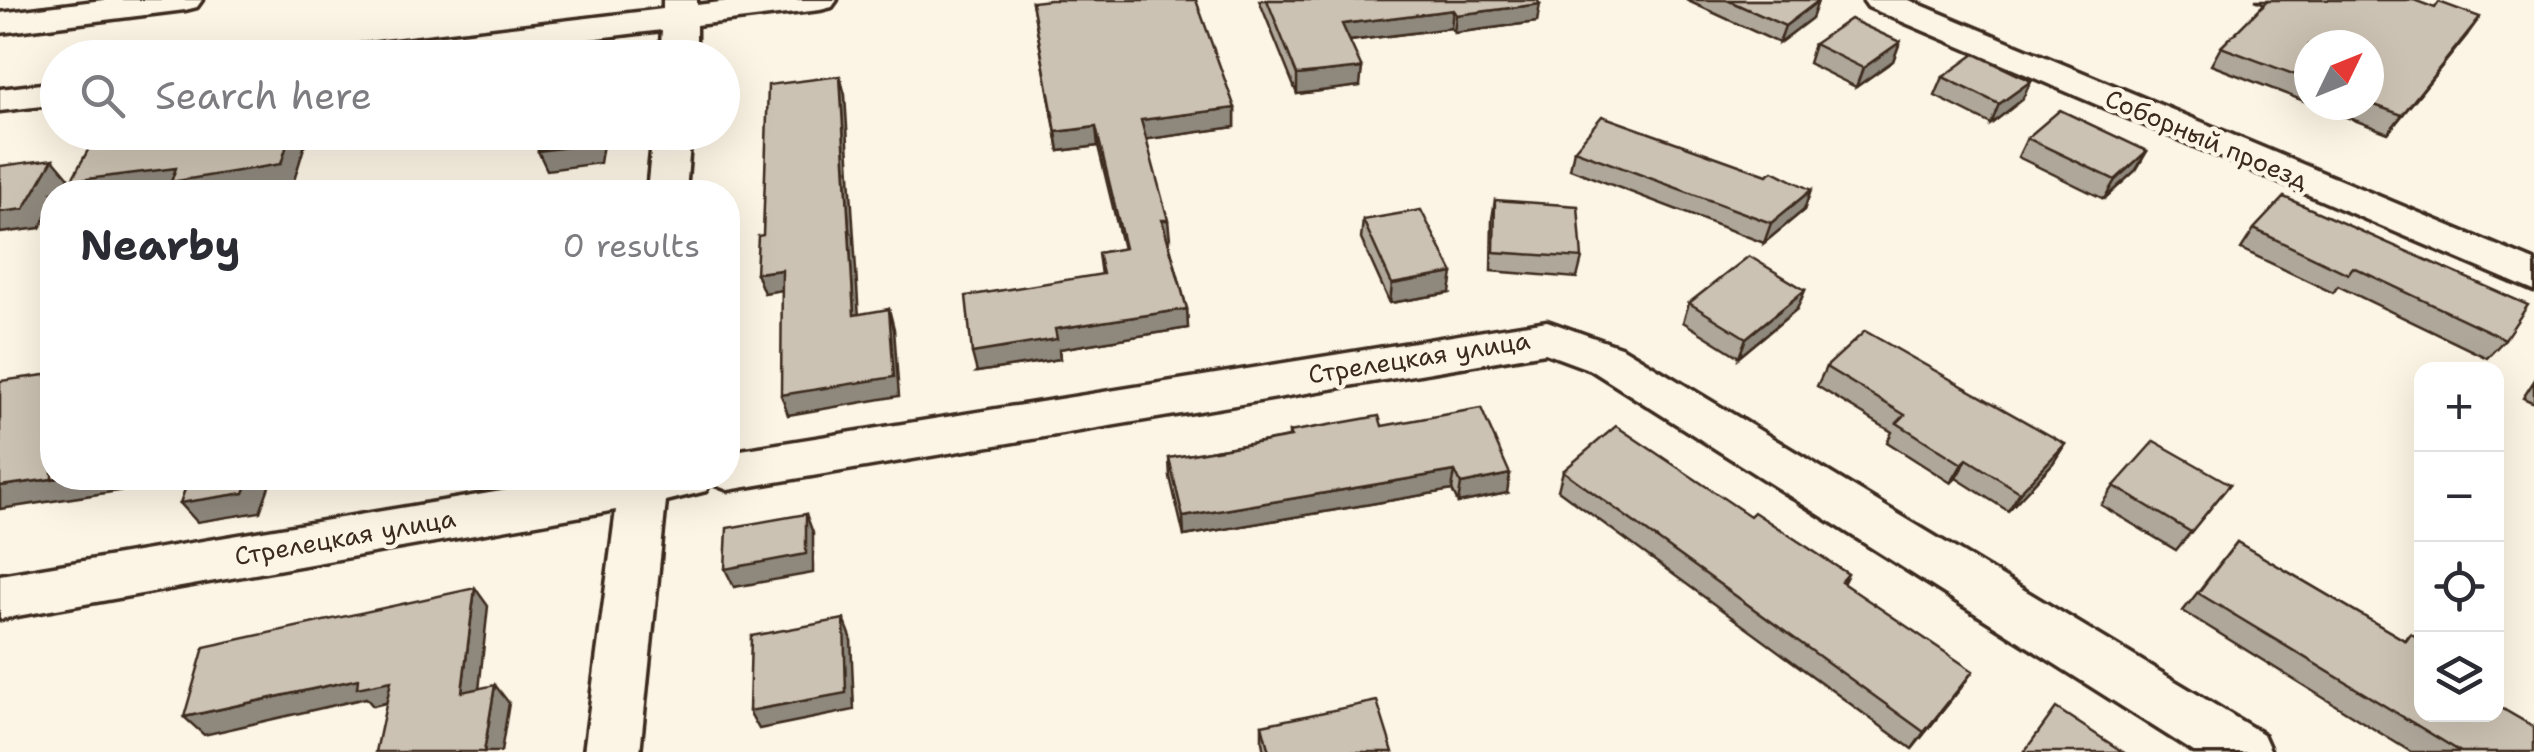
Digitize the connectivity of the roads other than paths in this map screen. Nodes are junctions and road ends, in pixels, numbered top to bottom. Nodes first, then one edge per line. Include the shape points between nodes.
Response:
1 (185, 0) edge
2 (820, 0) edge
3 (1880, 0) edge
4 (681, 8) edge
5 (0, 23) edge
6 (466, 40) edge
7 (679, 40) edge
8 (40, 94) edge
9 (0, 100) edge
10 (670, 150) edge
11 (668, 180) edge
12 (2534, 277) edge
13 (740, 469) edge
14 (603, 490) edge
15 (657, 490) edge
16 (0, 597) edge
17 (612, 752) edge
18 (2243, 752) edge

1 - 5 street
2 - 4 street
3 - 12 street, Соборный проезд
4 - 6 street
4 - 7 street
8 - 9 street
10 - 11 street
13 - 18 street, Стрелецкая улица via 1547,336 1607,359
14 - 16 street, Стрелецкая улица
15 - 17 street

